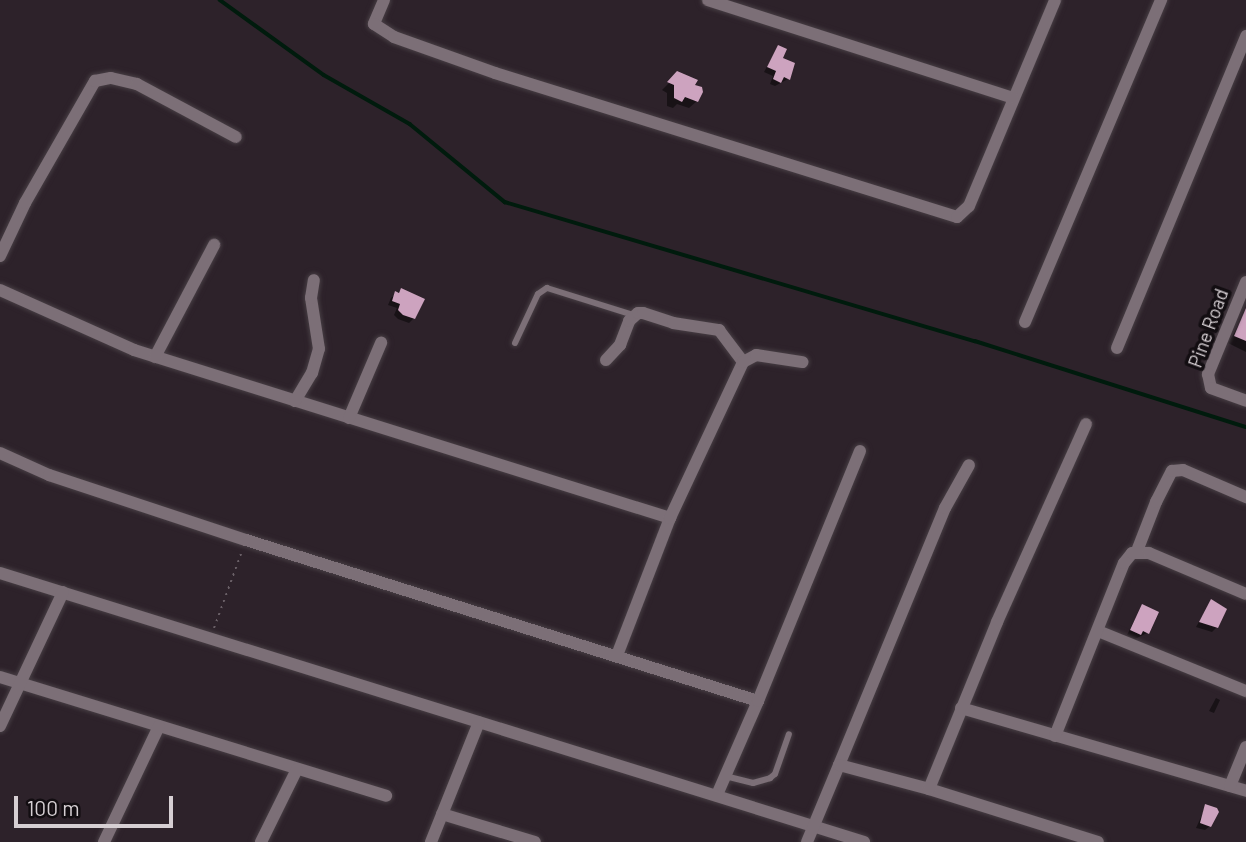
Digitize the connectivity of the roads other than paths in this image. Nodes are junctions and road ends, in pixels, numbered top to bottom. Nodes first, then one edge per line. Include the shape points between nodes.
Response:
1 (384, 0) edge
2 (708, 0) edge
3 (1055, 0) edge
4 (1161, 0) edge
5 (1246, 36) edge
6 (1013, 98) junction
7 (236, 137) dead end
8 (215, 245) dead end
9 (0, 256) edge
10 (314, 280) dead end
11 (1246, 282) edge
12 (0, 290) edge
13 (1243, 296) edge
14 (633, 316) junction
15 (1025, 322) dead end
16 (381, 343) dead end
17 (514, 343) dead end
18 (1117, 348) dead end
19 (155, 357) junction
20 (607, 360) dead end
21 (743, 362) junction
22 (802, 362) dead end
23 (295, 401) junction
24 (1246, 401) edge
25 (349, 418) junction
26 (1086, 424) dead end
27 (860, 451) dead end
28 (0, 453) edge
29 (969, 465) dead end
30 (1246, 497) edge
31 (670, 518) junction
32 (1137, 551) junction
33 (0, 573) edge
34 (63, 592) junction
35 (1246, 594) edge
36 (1098, 631) junction
37 (617, 655) junction
38 (0, 677) edge
39 (21, 683) junction
40 (1246, 691) edge
41 (758, 701) junction
42 (961, 708) junction
43 (479, 722) junction
44 (0, 726) edge
45 (159, 726) junction
46 (789, 734) dead end
47 (1055, 736) junction
48 (1246, 747) edge
49 (839, 765) junction
50 (297, 769) junction
51 (725, 776) junction
52 (1230, 786) junction
53 (929, 789) junction
54 (1246, 791) edge
55 (717, 795) junction
56 (386, 796) dead end
57 (442, 814) junction
58 (814, 826) junction
59 (104, 842) edge
60 (261, 842) edge
61 (431, 842) edge
62 (535, 842) edge
63 (807, 842) edge
64 (863, 842) edge
65 (1098, 842) edge

1 - 6 street via 374,24 394,37 507,77 957,217 969,206
2 - 6 street
3 - 6 street
4 - 15 street
5 - 18 street
7 - 9 street via 137,85 111,78 95,81 24,203
8 - 19 street
10 - 23 street via 311,298 319,349 312,373
11 - 13 street, Pine Road
12 - 19 street
13 - 24 street, Pine Road via 1208,373 1211,388
14 - 17 lane via 547,288 538,295
14 - 20 street via 620,345
14 - 21 street via 643,313 673,323 712,327 726,336
16 - 25 street
19 - 23 street
21 - 22 street via 756,355
21 - 31 street
23 - 25 street
25 - 31 street
26 - 42 street
27 - 41 street
28 - 37 street via 49,475 246,540
29 - 49 street via 945,508
30 - 32 street via 1183,470 1172,471
31 - 37 street
32 - 35 street
32 - 36 street via 1124,563
33 - 34 street
34 - 39 street
34 - 43 street
36 - 40 street
36 - 47 street
37 - 41 street
38 - 39 street
39 - 44 street
39 - 45 street
41 - 51 street
42 - 47 street
42 - 53 street
43 - 55 street
43 - 57 street
45 - 50 street
45 - 59 street
46 - 51 lane via 775,774 769,778 753,783
47 - 52 street
48 - 52 street
49 - 53 street
49 - 58 street
50 - 56 street
50 - 60 street
51 - 55 street
52 - 54 street
53 - 65 street
55 - 58 street
57 - 61 street
57 - 62 street
58 - 63 street
58 - 64 street

